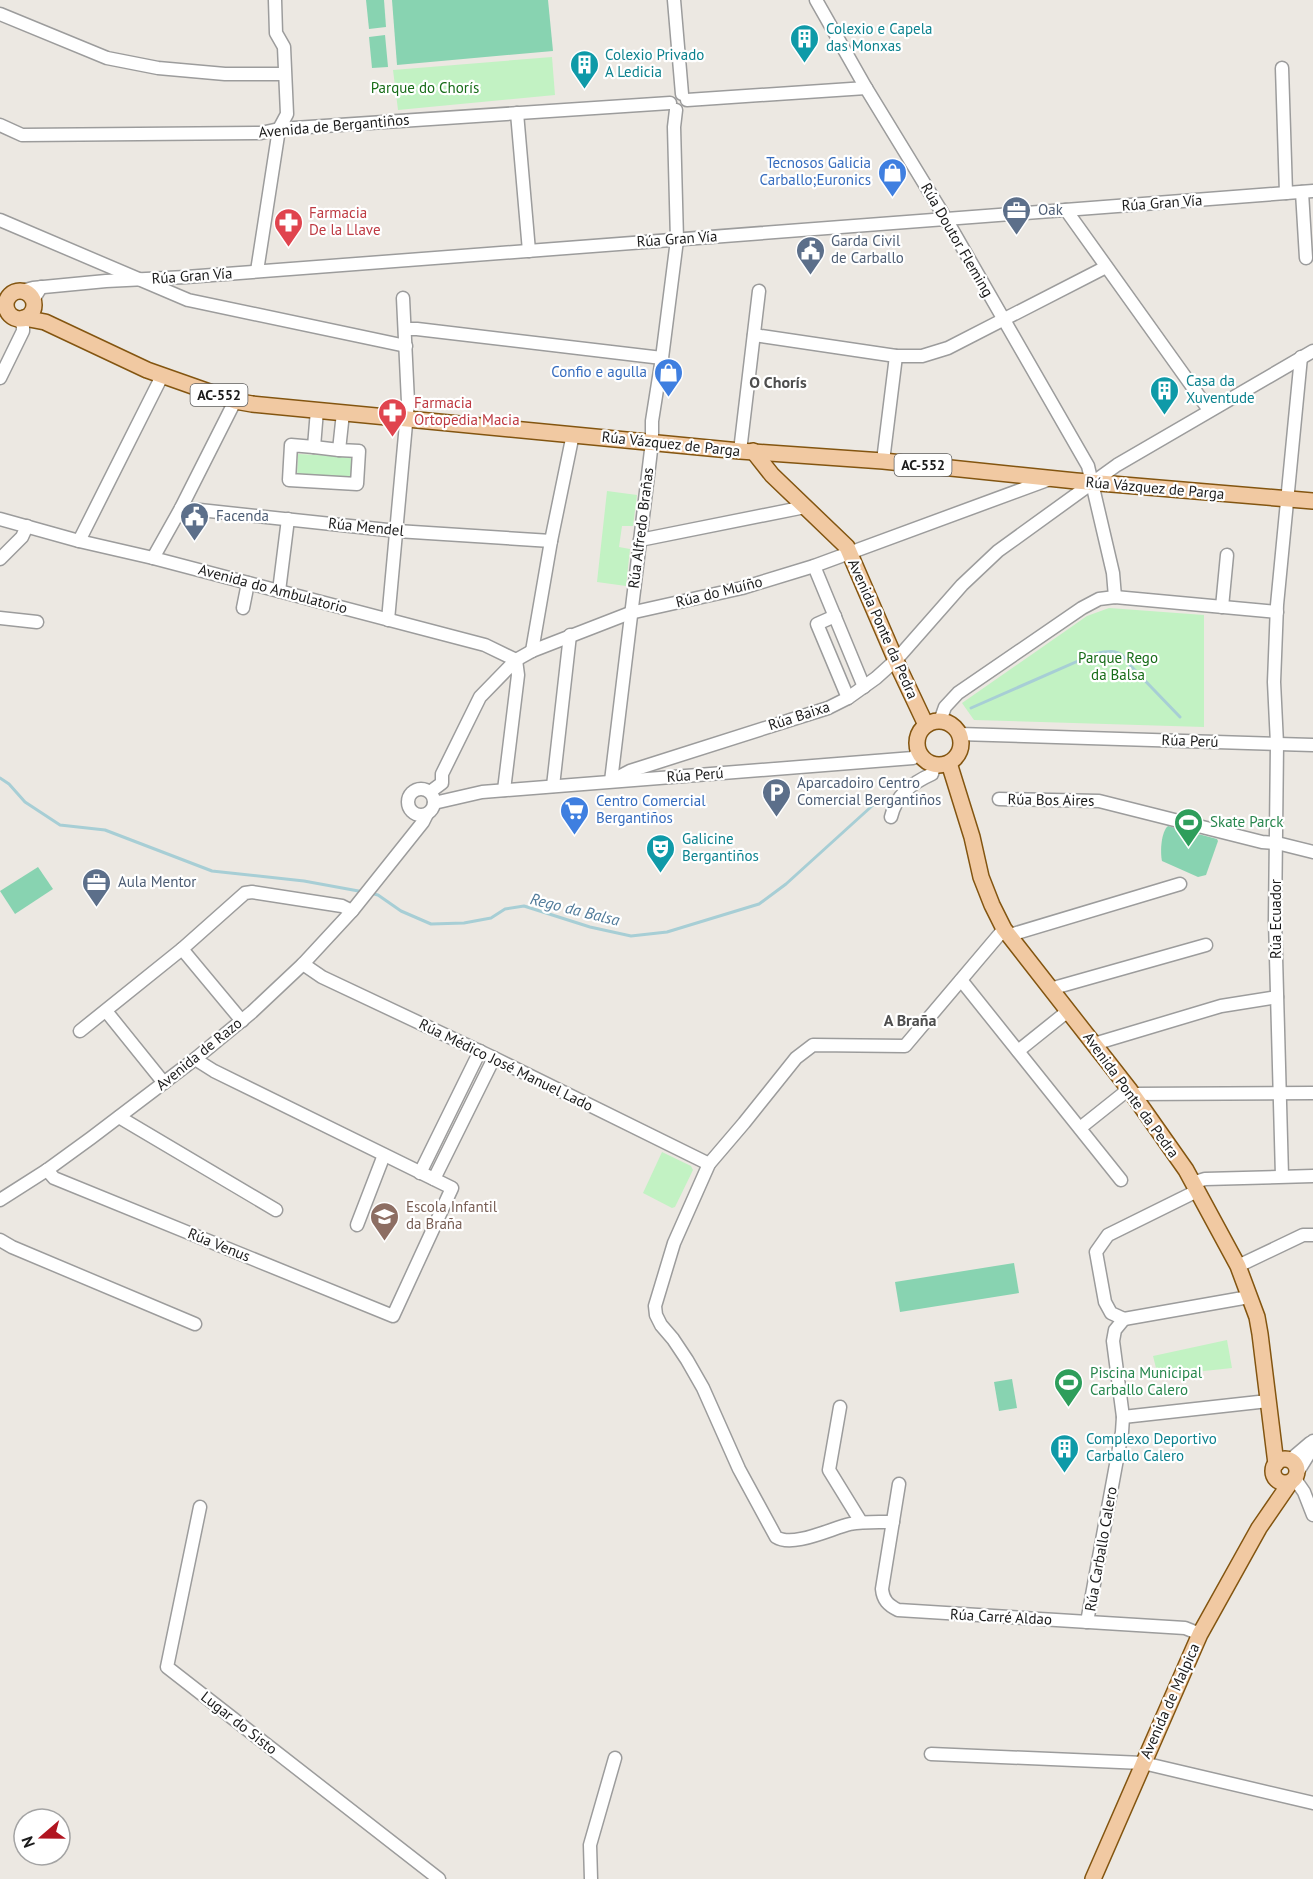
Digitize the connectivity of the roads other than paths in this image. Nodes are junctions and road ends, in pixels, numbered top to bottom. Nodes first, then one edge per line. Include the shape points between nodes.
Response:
1 (275, 0) edge
2 (674, 0) edge
3 (816, 0) edge
4 (0, 14) edge
5 (1282, 68) dead end
6 (284, 74) junction
7 (866, 88) junction
8 (684, 97) junction
9 (673, 107) junction
10 (517, 113) junction
11 (0, 124) edge
12 (279, 129) junction
13 (1307, 192) edge
14 (1286, 193) junction
15 (1066, 210) junction
16 (946, 219) junction
17 (0, 220) edge
18 (677, 240) junction
19 (530, 250) junction
20 (1306, 258) dead end
21 (1106, 267) junction
22 (257, 271) junction
23 (138, 279) junction
24 (759, 291) dead end
25 (24, 295) edge
26 (403, 298) dead end
27 (13, 313) edge
28 (1004, 320) junction
29 (45, 322) junction
30 (405, 329) junction
31 (754, 335) junction
32 (406, 345) junction
33 (1313, 351) edge
34 (896, 356) junction
35 (1301, 357) junction
36 (662, 358) junction
37 (162, 376) junction
38 (0, 378) edge
39 (235, 401) junction
40 (317, 410) junction
41 (1209, 410) junction
42 (343, 413) junction
43 (406, 419) junction
44 (573, 434) junction
45 (652, 442) junction
46 (314, 447) junction
47 (716, 448) junction
48 (339, 450) junction
49 (756, 454) junction
50 (884, 461) junction
51 (1052, 478) junction
52 (1093, 482) junction
53 (1287, 499) junction
54 (1313, 501) edge
55 (805, 507) junction
56 (181, 508) junction
57 (0, 519) edge
58 (288, 519) junction
59 (27, 526) junction
60 (397, 531) junction
61 (640, 540) junction
62 (79, 541) junction
63 (550, 541) junction
64 (850, 552) junction
65 (1227, 555) dead end
66 (153, 558) junction
67 (0, 559) edge
68 (814, 566) junction
69 (248, 583) junction
70 (279, 591) junction
71 (1115, 597) junction
72 (1221, 607) junction
73 (243, 608) dead end
74 (1277, 609) junction
75 (630, 612) junction
76 (835, 616) junction
77 (0, 618) edge
78 (388, 620) junction
79 (37, 622) dead end
80 (570, 635) junction
81 (532, 651) junction
82 (516, 660) junction
83 (896, 660) junction
84 (864, 687) junction
85 (848, 698) junction
86 (933, 723) junction
87 (959, 734) junction
88 (1278, 744) junction
89 (1313, 745) edge
90 (918, 752) junction
91 (673, 757) junction
92 (941, 764) junction
93 (673, 776) junction
94 (442, 778) junction
95 (611, 782) junction
96 (553, 786) junction
97 (504, 790) junction
98 (463, 794) junction
99 (430, 795) junction
100 (999, 799) dead end
101 (411, 811) junction
102 (427, 814) junction
103 (891, 818) dead end
104 (413, 833) junction
105 (1277, 843) junction
106 (1313, 852) edge
107 (376, 883) joint
108 (1179, 884) dead end
109 (352, 911) junction
110 (1007, 932) junction
111 (1206, 945) dead end
112 (182, 950) junction
113 (303, 964) junction
114 (962, 980) junction
115 (1050, 989) junction
116 (1277, 997) junction
117 (105, 1011) junction
118 (1068, 1011) junction
119 (242, 1021) junction
120 (80, 1031) dead end
121 (1094, 1044) junction
122 (480, 1051) junction
123 (1018, 1051) junction
124 (494, 1058) junction
125 (195, 1059) junction
126 (164, 1083) junction
127 (1131, 1091) junction
128 (1280, 1093) junction
129 (1313, 1093) edge
130 (450, 1110) junction
131 (119, 1117) junction
132 (465, 1117) junction
133 (1080, 1128) junction
134 (384, 1155) junction
135 (709, 1164) junction
136 (47, 1170) junction
137 (420, 1173) junction
138 (1282, 1176) junction
139 (1313, 1176) edge
140 (434, 1179) junction
141 (1121, 1180) dead end
142 (1195, 1187) junction
143 (0, 1200) edge
144 (276, 1210) dead end
145 (357, 1225) dead end
146 (1313, 1234) edge
147 (0, 1240) edge
148 (1238, 1266) junction
149 (1249, 1297) junction
150 (1124, 1319) junction
151 (195, 1324) dead end
152 (1268, 1401) junction
153 (840, 1407) dead end
154 (1123, 1417) junction
155 (1312, 1447) edge
156 (1287, 1471) junction
157 (899, 1484) dead end
158 (200, 1507) dead end
159 (1313, 1515) edge
160 (861, 1522) junction
161 (893, 1522) junction
162 (1087, 1622) junction
163 (1200, 1634) junction
164 (931, 1754) dead end
165 (615, 1758) dead end
166 (1143, 1763) junction
167 (1313, 1803) edge
168 (439, 1879) edge
169 (591, 1879) edge
170 (1093, 1879) edge

1 - 6 street via 276,33 284,46
2 - 8 street
3 - 7 street, Rúa Doutor Fleming
4 - 6 street via 107,58 158,68
5 - 14 street
6 - 12 street via 287,114
7 - 8 street
7 - 16 street, Rúa Doutor Fleming
8 - 9 street via 683,109
9 - 10 street, Avenida de Bergantiños
9 - 18 street, Rúa Alfredo Brañas
10 - 12 street, Avenida de Bergantiños
10 - 19 street
11 - 12 street, Avenida de Bergantiños via 22,135 249,133
12 - 22 street
13 - 14 street, Rúa Gran Vía
13 - 20 street
14 - 15 street, Rúa Gran Vía
15 - 16 street, Rúa Gran Vía
15 - 21 street
16 - 18 street, Rúa Gran Vía
16 - 28 street, Rúa Doutor Fleming
17 - 23 street
18 - 19 street, Rúa Gran Vía
18 - 36 street, Rúa Alfredo Brañas
19 - 22 street, Rúa Gran Vía
21 - 28 street
21 - 41 street
22 - 23 street, Rúa Gran Vía
23 - 25 street, Rúa Gran Vía
23 - 32 street via 188,300
24 - 31 street
25 - 27 main road via 7,302
25 - 27 main road via 31,312
25 - 29 main road
26 - 30 street
27 - 29 main road, Rúa Vázquez de Parga / AC-552
27 - 38 street via 23,331
28 - 34 street via 948,348 922,356
28 - 52 street, Rúa Doutor Fleming via 1088,466
29 - 37 main road, Rúa Vázquez de Parga / AC-552
30 - 32 street
30 - 36 street
31 - 34 street
31 - 49 street
32 - 43 street
33 - 35 street, Rúa Baixa
34 - 50 street
35 - 41 street, Rúa Baixa
35 - 53 street, Rúa Ecuador
36 - 45 street, Rúa Alfredo Brañas
37 - 39 main road, Rúa Vázquez de Parga / AC-552
37 - 62 street
39 - 40 main road, Rúa Vázquez de Parga / AC-552
39 - 56 street
40 - 42 main road, Rúa Vázquez de Parga / AC-552
40 - 46 street
41 - 52 street, Rúa Baixa
42 - 43 main road, Rúa Vázquez de Parga / AC-552
42 - 48 street
43 - 44 main road, Rúa Vázquez de Parga / AC-552
43 - 60 street
44 - 45 main road, Rúa Vázquez de Parga / AC-552
44 - 63 street
45 - 47 main road, Rúa Vázquez de Parga / AC-552
45 - 61 street, Rúa Alfredo Brañas
46 - 48 street
46 - 48 street via 291,446 289,480 357,484 359,451
47 - 49 main road, Rúa Vázquez de Parga / AC-552
47 - 49 main road via 726,455
49 - 50 main road, Rúa Vázquez de Parga / AC-552
49 - 55 main road, Avenida Ponte da Pedra
50 - 51 main road, Rúa Vázquez de Parga / AC-552
51 - 52 main road, Rúa Vázquez de Parga / AC-552
51 - 64 street, Rúa do Muíño
52 - 53 main road, Rúa Vázquez de Parga / AC-552
52 - 71 street, Rúa Doutor Fleming
52 - 83 street, Rúa Baixa via 998,550
53 - 54 main road, Rúa Vázquez de Parga / AC-552
53 - 74 street, Rúa Ecuador
55 - 61 street
55 - 64 main road, Avenida Ponte da Pedra
56 - 58 street, Rúa Mendel
56 - 66 street
57 - 59 street, Avenida do Ambulatorio
58 - 60 street, Rúa Mendel
58 - 70 street
59 - 62 street, Avenida do Ambulatorio
59 - 67 street via 22,537
60 - 63 street, Rúa Mendel
60 - 78 street
61 - 75 street, Rúa Alfredo Brañas
62 - 66 street, Avenida do Ambulatorio
63 - 81 street
64 - 68 street, Rúa do Muíño
64 - 83 main road, Avenida Ponte da Pedra
65 - 72 street
66 - 69 street, Avenida do Ambulatorio
68 - 75 street, Rúa do Muíño via 742,588
68 - 76 street
69 - 70 street, Avenida do Ambulatorio
69 - 73 street
70 - 78 street, Avenida do Ambulatorio
71 - 72 street
71 - 86 street via 1099,599 1082,608 958,693
72 - 74 street
74 - 88 street, Rúa Ecuador via 1274,682
75 - 80 street, Rúa do Muíño
75 - 95 street, Rúa Alfredo Brañas
76 - 84 street
76 - 85 street via 818,624
77 - 79 street
78 - 82 street, Avenida do Ambulatorio via 484,645
80 - 81 street, Rúa do Muíño
80 - 96 street
81 - 82 street, Rúa do Muíño
82 - 94 street, Rúa do Muíño via 480,697
82 - 97 street via 518,675
83 - 84 street, Rúa Baixa
83 - 86 main road, Avenida Ponte da Pedra via 917,705
84 - 85 street, Rúa Baixa
85 - 91 street, Rúa Baixa via 828,708
86 - 87 main road via 951,725
86 - 90 main road via 919,734
87 - 88 street, Rúa Perú
87 - 92 main road via 960,747 954,759
88 - 89 street, Rúa Perú
88 - 105 street, Rúa Ecuador
90 - 92 main road via 927,762
90 - 93 street, Rúa Perú via 913,758
91 - 93 street
91 - 95 street, Rúa Baixa via 630,771
92 - 103 street via 910,786 893,807
92 - 110 main road, Avenida Ponte da Pedra via 972,837 992,905
93 - 95 street, Rúa Perú
94 - 98 street via 445,787
94 - 99 street, Rúa do Muíño
95 - 96 street, Rúa Perú
96 - 97 street, Rúa Perú
97 - 98 street, Rúa Perú
98 - 99 street, Rúa Perú
99 - 101 street, Rúa do Muíño via 416,789 410,794 407,802
99 - 102 street, Rúa do Muíño via 433,807
100 - 105 street, Rúa Bos Aires via 1099,801
101 - 102 street
101 - 104 street, Rúa do Muíño
102 - 104 street, Rúa do Muíño
104 - 107 street, Rúa do Muíño
105 - 106 street, Rúa Bos Aires
105 - 116 street, Rúa Ecuador
107 - 109 street, Avenida de Razo
108 - 110 street
109 - 112 street via 342,906 244,893
109 - 113 street, Avenida de Razo
110 - 114 street
110 - 115 main road, Avenida Ponte da Pedra
111 - 115 street
112 - 117 street
112 - 119 street
113 - 119 street, Avenida de Razo
113 - 122 street, Rúa Médico José Manuel Lado via 322,977
114 - 123 street
114 - 135 street via 905,1046 813,1045 796,1058
115 - 118 main road, Avenida Ponte da Pedra
116 - 121 street via 1221,1006
116 - 128 street, Rúa Ecuador
117 - 120 street
117 - 126 street
118 - 121 main road, Avenida Ponte da Pedra
118 - 123 street
119 - 125 street, Avenida de Razo
121 - 127 main road, Avenida Ponte da Pedra
122 - 124 street, Rúa Médico José Manuel Lado
122 - 130 street
123 - 133 street
124 - 132 street
124 - 135 street, Rúa Médico José Manuel Lado
125 - 126 street, Avenida de Razo
125 - 134 street
126 - 131 street, Avenida de Razo
127 - 128 street
127 - 133 street
127 - 142 main road, Avenida Ponte da Pedra
128 - 129 street
128 - 138 street, Rúa Ecuador
130 - 132 street
130 - 137 street
131 - 136 street, Avenida de Razo
131 - 144 street
132 - 140 street
133 - 141 street
134 - 137 street
134 - 145 street
135 - 160 street via 674,1243 655,1306 660,1325 694,1372 776,1537 792,1540
136 - 140 street, Rúa Venus via 54,1178 393,1316 452,1188
136 - 143 street, Avenida de Razo
137 - 140 street
138 - 139 street
138 - 142 street via 1205,1179
142 - 148 main road, Avenida Ponte da Pedra
142 - 150 street via 1108,1235 1096,1252 1105,1302 1111,1313
146 - 148 street via 1304,1234
147 - 151 street
148 - 149 main road, Avenida Ponte da Pedra
149 - 150 street
149 - 152 main road, Avenida Ponte da Pedra via 1260,1334
150 - 154 street, Rúa Carballo Calero via 1115,1330 1113,1341
152 - 154 street
152 - 156 main road, Avenida Ponte da Pedra via 1274,1443
153 - 160 street via 829,1470
154 - 162 street, Rúa Carballo Calero
155 - 156 street
156 - 159 street via 1304,1492
156 - 163 main road, Avenida de Malpica
157 - 161 street, Rúa Carré Aldao
158 - 168 street, Lugar do Sisto via 167,1667
160 - 161 street
161 - 162 street, Rúa Carré Aldao via 882,1589 891,1607
162 - 163 street, Rúa Carré Aldao via 1185,1628
163 - 166 main road, Avenida de Malpica
164 - 166 street
165 - 169 street via 590,1845
166 - 167 street
166 - 170 main road, Avenida de Malpica

